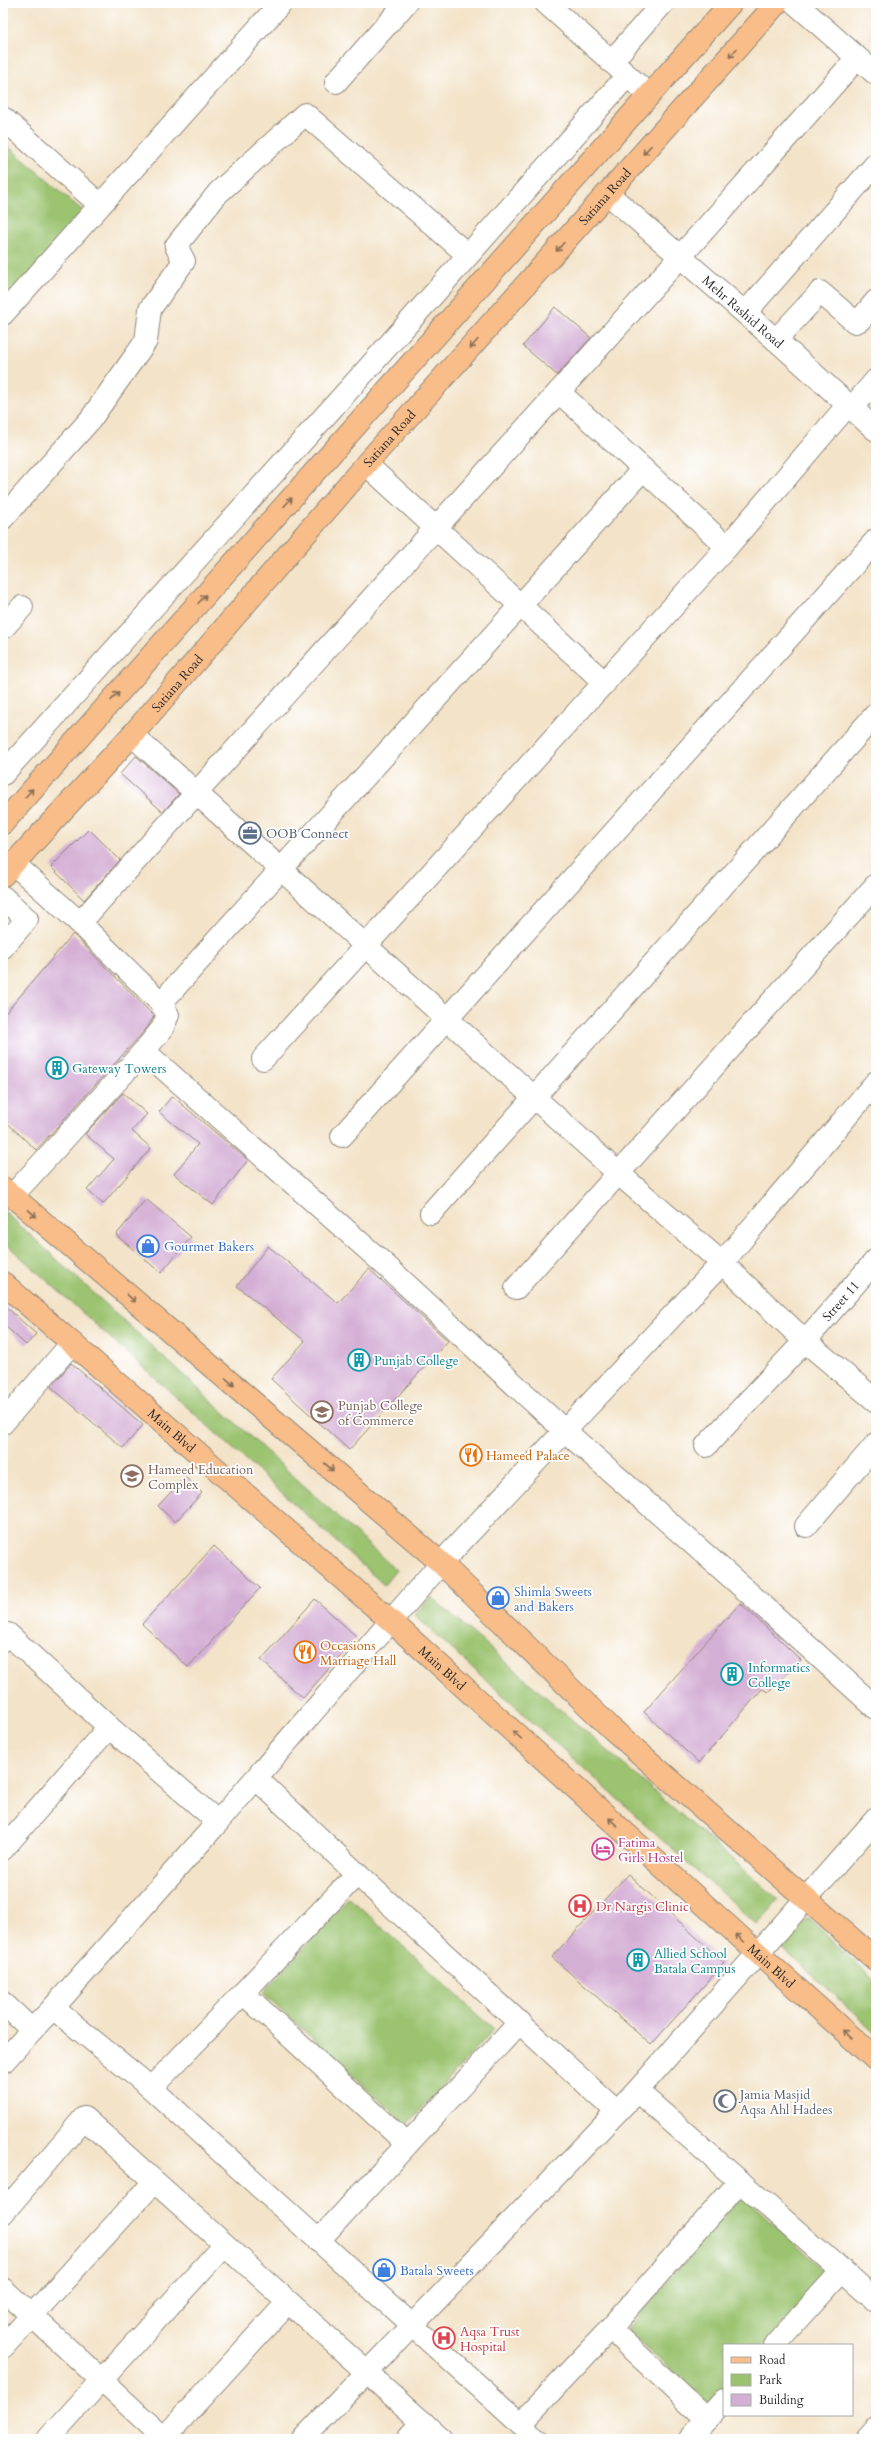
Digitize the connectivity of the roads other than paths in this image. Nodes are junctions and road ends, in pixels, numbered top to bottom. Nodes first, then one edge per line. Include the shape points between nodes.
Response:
1 (281, 3) edge
2 (406, 3) edge
3 (546, 3) edge
4 (663, 3) edge
5 (732, 3) edge
6 (778, 3) edge
7 (795, 3) edge
8 (755, 28) junction
9 (857, 58) junction
10 (619, 69) junction
11 (876, 74) edge
12 (336, 82) dead end
13 (649, 95) junction
14 (3, 118) edge
15 (876, 164) edge
16 (608, 194) junction
17 (99, 204) junction
18 (468, 255) junction
19 (682, 257) junction
20 (876, 301) edge
21 (745, 313) junction
22 (3, 314) edge
23 (776, 340) junction
24 (876, 380) edge
25 (559, 392) junction
26 (849, 407) junction
27 (876, 430) edge
28 (366, 464) junction
29 (643, 470) junction
30 (3, 518) edge
31 (435, 526) junction
32 (876, 540) edge
33 (727, 547) junction
34 (22, 607) dead end
35 (520, 607) junction
36 (3, 628) edge
37 (605, 683) junction
38 (876, 714) edge
39 (132, 735) junction
40 (3, 774) edge
41 (195, 794) junction
42 (3, 823) edge
43 (280, 868) junction
44 (8, 869) edge
45 (876, 885) edge
46 (3, 897) edge
47 (80, 922) junction
48 (367, 946) junction
49 (3, 947) edge
50 (161, 1003) junction
51 (448, 1020) junction
52 (144, 1051) junction
53 (263, 1059) dead end
54 (876, 1082) edge
55 (534, 1097) junction
56 (342, 1136) dead end
57 (618, 1173) junction
58 (7, 1192) edge
59 (431, 1213) dead end
60 (876, 1260) edge
61 (722, 1263) junction
62 (3, 1283) edge
63 (516, 1288) dead end
64 (805, 1341) junction
65 (72, 1343) junction
66 (876, 1401) edge
67 (3, 1423) edge
68 (565, 1431) junction
69 (876, 1444) edge
70 (706, 1446) dead end
71 (806, 1526) dead end
72 (441, 1563) junction
73 (392, 1622) junction
74 (5, 1634) edge
75 (876, 1708) edge
76 (109, 1727) junction
77 (257, 1779) junction
78 (876, 1819) edge
79 (218, 1822) junction
80 (3, 1849) edge
81 (357, 1874) junction
82 (806, 1898) junction
83 (757, 1953) junction
84 (876, 1960) edge
85 (243, 1993) junction
86 (3, 2003) edge
87 (54, 2008) junction
88 (520, 2022) junction
89 (32, 2030) junction
90 (876, 2060) edge
91 (3, 2062) edge
92 (151, 2088) junction
93 (637, 2091) junction
94 (616, 2112) junction
95 (407, 2144) junction
96 (740, 2181) junction
97 (154, 2182) junction
98 (3, 2213) edge
99 (318, 2241) junction
100 (224, 2245) junction
101 (842, 2271) junction
102 (3, 2289) edge
103 (876, 2301) edge
104 (288, 2302) junction
105 (31, 2315) junction
106 (412, 2325) junction
107 (610, 2329) junction
108 (776, 2344) edge
109 (3, 2347) edge
110 (367, 2372) junction
111 (102, 2381) junction
112 (723, 2401) edge
113 (707, 2419) junction
114 (423, 2422) junction
115 (520, 2424) junction
116 (876, 2428) edge
117 (48, 2439) edge
118 (164, 2439) edge
119 (303, 2439) edge
120 (408, 2439) edge
121 (441, 2439) edge
122 (537, 2439) edge
123 (689, 2439) edge
124 (866, 2439) edge

1 - 17 street
2 - 12 street
3 - 10 street
4 - 10 street
5 - 8 main road
5 - 13 main road
6 - 8 main road, Satiana Road
7 - 9 street
8 -> 16 main road, Satiana Road
9 - 11 street
9 - 19 street
10 - 13 street
10 - 18 street
42 -> 13 main road
14 - 17 street
15 - 21 street
16 - 19 street, Mehr Rashid Road
16 -> 28 main road, Satiana Road
17 - 22 street
18 - 30 street via 305,114 218,193 176,246 184,261 150,309 146,341 90,420
18 - 40 street
19 - 21 street, Mehr Rashid Road
19 - 25 street
20 - 23 street via 860,320 855,322 820,292
21 - 23 street, Mehr Rashid Road
23 - 26 street, Mehr Rashid Road
24 - 26 street
25 - 29 street
25 - 31 street
26 - 27 street, Mehr Rashid Road
26 - 33 street
28 - 31 street
28 - 39 main road, Satiana Road
29 - 33 street
29 - 35 street
31 - 35 street
31 - 41 street
32 - 51 street
33 - 37 street
34 - 36 street
35 - 37 street
35 - 43 street
37 - 48 street
38 - 55 street
39 - 41 street
39 - 44 main road, Satiana Road
41 - 43 street
41 - 47 street
43 - 48 street
43 - 50 street
44 - 47 street
45 - 57 street
46 - 49 street via 27,919
47 - 50 street
48 - 51 street
48 - 53 street
50 - 52 street via 168,1015 162,1029
51 - 55 street
51 - 56 street
52 - 58 street
52 - 68 street via 383,1263
54 - 61 street
55 - 57 street
55 - 59 street
57 - 61 street
57 - 63 street
58 -> 72 main road
60 - 64 street, Street 11
61 - 64 street
61 - 68 street
62 - 65 main road, Main Blvd
64 - 66 street
64 - 70 street, Street 11
65 - 67 street
65 - 73 main road, Main Blvd
68 - 72 street
68 - 75 street
69 - 71 street
72 - 73 street
72 - 82 main road via 612,1729
73 - 77 street
83 -> 73 main road, Main Blvd
74 - 76 street
76 - 79 street
76 - 80 street
77 - 79 street
77 - 81 street
78 - 82 street
79 - 87 street
81 - 85 street
81 - 88 street
82 - 83 street
82 - 84 main road
90 -> 83 main road, Main Blvd
83 - 93 street
85 - 92 street
85 - 95 street
86 - 89 street
87 - 89 street
87 - 92 street
88 - 94 street
88 - 95 street
89 - 91 street
92 - 99 street
93 - 94 street
93 - 96 street
94 - 106 street
95 - 99 street
96 - 101 street
96 - 107 street
97 - 98 street via 84,2118
97 - 100 street
97 - 105 street
99 - 106 street
100 - 104 street
100 - 111 street
101 - 103 street
101 - 108 street
102 - 105 street
104 - 110 street
104 - 118 street
105 - 109 street
105 - 111 street
106 - 110 street
106 - 115 street
107 - 113 street
107 - 115 street
110 - 114 street
110 - 119 street
111 - 117 street
111 - 118 street
112 - 113 street
113 - 123 street
114 - 120 street
114 - 121 street
115 - 122 street
116 - 124 street

